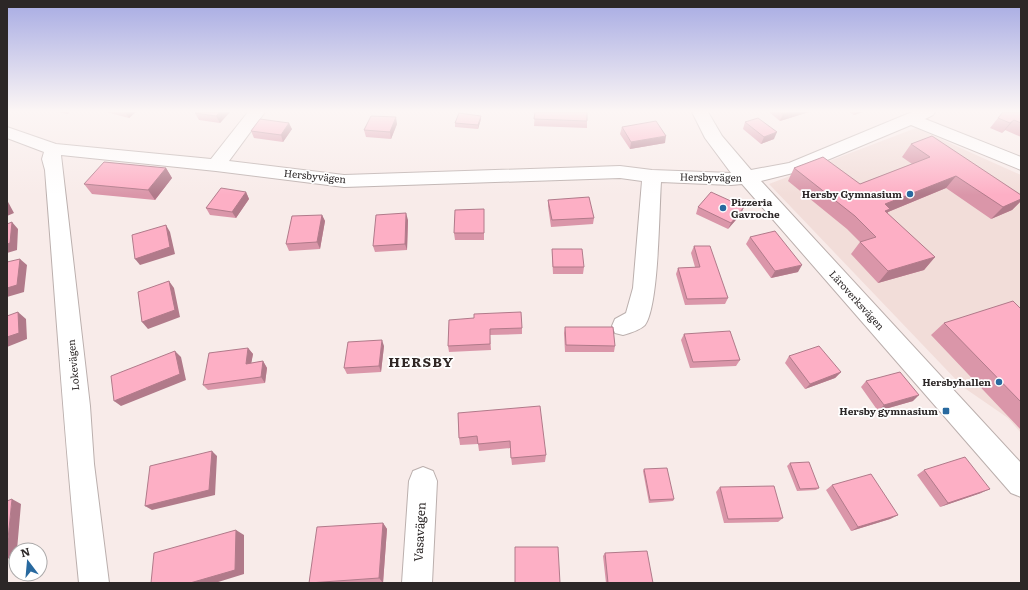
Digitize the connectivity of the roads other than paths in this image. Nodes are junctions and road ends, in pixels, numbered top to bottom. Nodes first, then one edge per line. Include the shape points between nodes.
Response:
1 (28, 140) edge
2 (235, 140) edge
3 (715, 140) edge
4 (860, 140) edge
5 (970, 140) edge
6 (54, 149) junction
7 (216, 164) junction
8 (1021, 164) edge
9 (652, 176) junction
10 (747, 178) junction
11 (623, 326) dead end
12 (423, 481) dead end
13 (1021, 483) edge
14 (94, 583) edge
15 (417, 583) edge

1 - 6 street, Hersbyvägen
2 - 7 street
3 - 10 street, Läroverksvägen
4 - 10 street, Hersbyvägen via 795,167
5 - 8 street
6 - 7 street, Hersbyvägen
6 - 14 street, Lokevägen via 51,160
7 - 9 street, Hersbyvägen via 344,181 620,172
9 - 10 street, Hersbyvägen
9 - 11 street via 644,288 636,318
10 - 13 street, Läroverksvägen
12 - 15 street, Vasavägen

